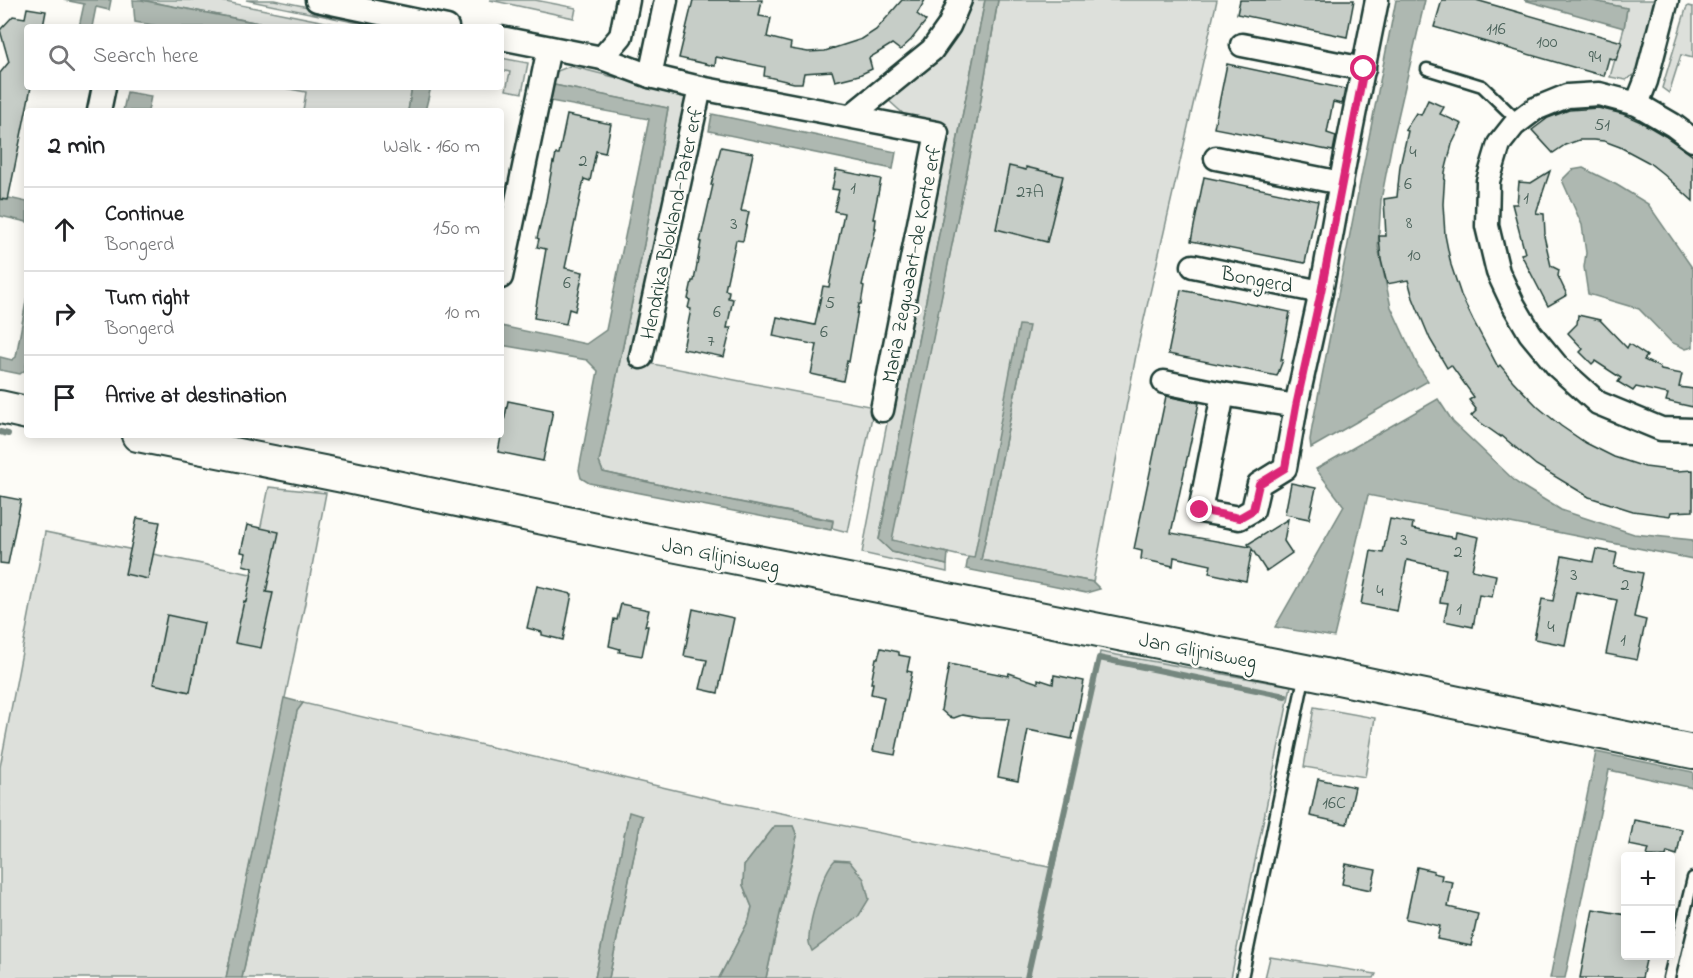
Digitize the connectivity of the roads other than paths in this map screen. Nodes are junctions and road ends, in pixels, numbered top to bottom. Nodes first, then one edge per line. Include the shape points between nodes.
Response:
1 (317, 0) edge
2 (628, 0) edge
3 (666, 0) edge
4 (960, 0) edge
5 (1377, 0) edge
6 (1667, 0) edge
7 (433, 24) edge
8 (504, 39) edge
9 (1242, 45) dead end
10 (549, 48) junction
11 (602, 58) junction
12 (1364, 69) junction
13 (1427, 69) dead end
14 (650, 75) junction
15 (700, 88) junction
16 (103, 90) edge
17 (1637, 104) junction
18 (100, 108) edge
19 (851, 116) junction
20 (1518, 121) junction
21 (1693, 140) edge
22 (1216, 158) dead end
23 (1341, 183) junction
24 (504, 263) edge
25 (1192, 266) dead end
26 (1321, 292) junction
27 (642, 357) dead end
28 (1164, 382) dead end
29 (1223, 394) junction
30 (1296, 406) junction
31 (0, 407) edge
32 (882, 410) dead end
33 (24, 412) edge
34 (1693, 430) edge
35 (153, 438) edge
36 (1305, 671) junction
37 (1693, 752) edge
38 (1693, 878) edge
39 (1242, 978) edge
40 (1669, 978) edge

1 - 7 street
2 - 11 street via 621,36
3 - 14 street
4 - 19 street via 949,26 932,50
5 - 12 street, Bongerd
6 - 17 street
8 - 10 street
9 - 12 street
10 - 11 street
10 - 24 street
11 - 14 street
12 - 23 street, Bongerd
13 - 20 lane via 1482,86
14 - 15 street
15 - 19 street
15 - 27 street, Hendrika Blokland-Pater erf
16 - 18 street
17 - 20 street via 1599,94 1567,96
17 - 21 street
19 - 32 street, Maria Zegwaart-de Korte erf via 937,133
20 - 34 street via 1499,144 1488,181 1487,226 1498,272 1513,304 1530,333 1558,367 1598,403 1661,429
22 - 23 street
23 - 26 street, Bongerd
25 - 26 street, Bongerd
26 - 30 street, Bongerd
28 - 29 street
29 - 30 street
29 - 30 street, Bongerd via 1200,510 1239,518 1253,510 1259,484 1285,468
31 - 33 street
35 - 36 street, Jan Glijnisweg
36 - 37 street, Jan Glijnisweg
36 - 39 lane
38 - 40 lane

